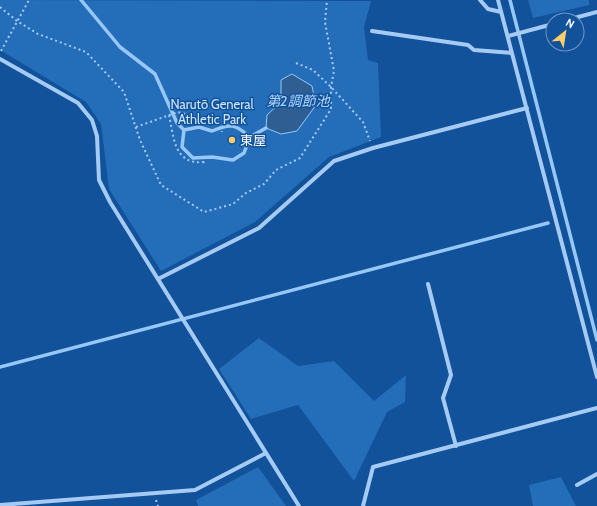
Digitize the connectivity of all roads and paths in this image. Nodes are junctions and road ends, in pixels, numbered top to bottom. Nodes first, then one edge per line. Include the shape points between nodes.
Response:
1 (29, 0) edge
2 (327, 0) edge
3 (480, 0) edge
4 (498, 0) edge
5 (0, 7) edge
6 (501, 12) junction
7 (597, 12) edge
8 (585, 15) edge
9 (17, 21) junction
10 (545, 26) edge
11 (372, 31) dead end
12 (508, 36) junction
13 (0, 52) edge
14 (512, 53) junction
15 (0, 59) edge
16 (296, 62) dead end
17 (331, 87) junction
18 (527, 108) junction
19 (169, 115) junction
20 (136, 127) junction
21 (222, 132) dead end
22 (373, 148) junction
23 (203, 154) dead end
24 (158, 279) junction
25 (428, 284) dead end
26 (597, 377) edge
27 (597, 408) edge
28 (456, 446) junction
29 (266, 453) junction
30 (597, 474) edge
31 (577, 484) dead end
32 (0, 505) edge
33 (299, 506) edge
34 (363, 506) edge

1 - 9 path
2 - 17 path via 325,22 334,71
3 - 6 street via 488,9
4 - 6 street
5 - 9 path
6 - 12 street
7 - 8 street
9 - 13 path
9 - 20 path via 38,34 86,52 124,92
10 - 12 street
11 - 14 street via 468,45 474,50
12 - 14 street
14 - 18 street
15 - 24 street via 78,103 92,120 97,136 100,180 110,202
16 - 17 path via 313,70
17 - 20 path via 331,109 300,158 276,170 264,184 246,193 233,204 204,212 161,185
17 - 22 path via 363,122
18 - 22 street
18 - 26 street
19 - 20 path
19 - 21 path via 178,112 219,124
19 - 23 path via 177,149 184,159 194,163 204,162
22 - 24 street via 334,161 258,228
24 - 29 street
25 - 28 street via 451,376 443,398
27 - 28 street
28 - 34 street via 373,467
29 - 32 street via 195,490
29 - 33 street
30 - 31 street

